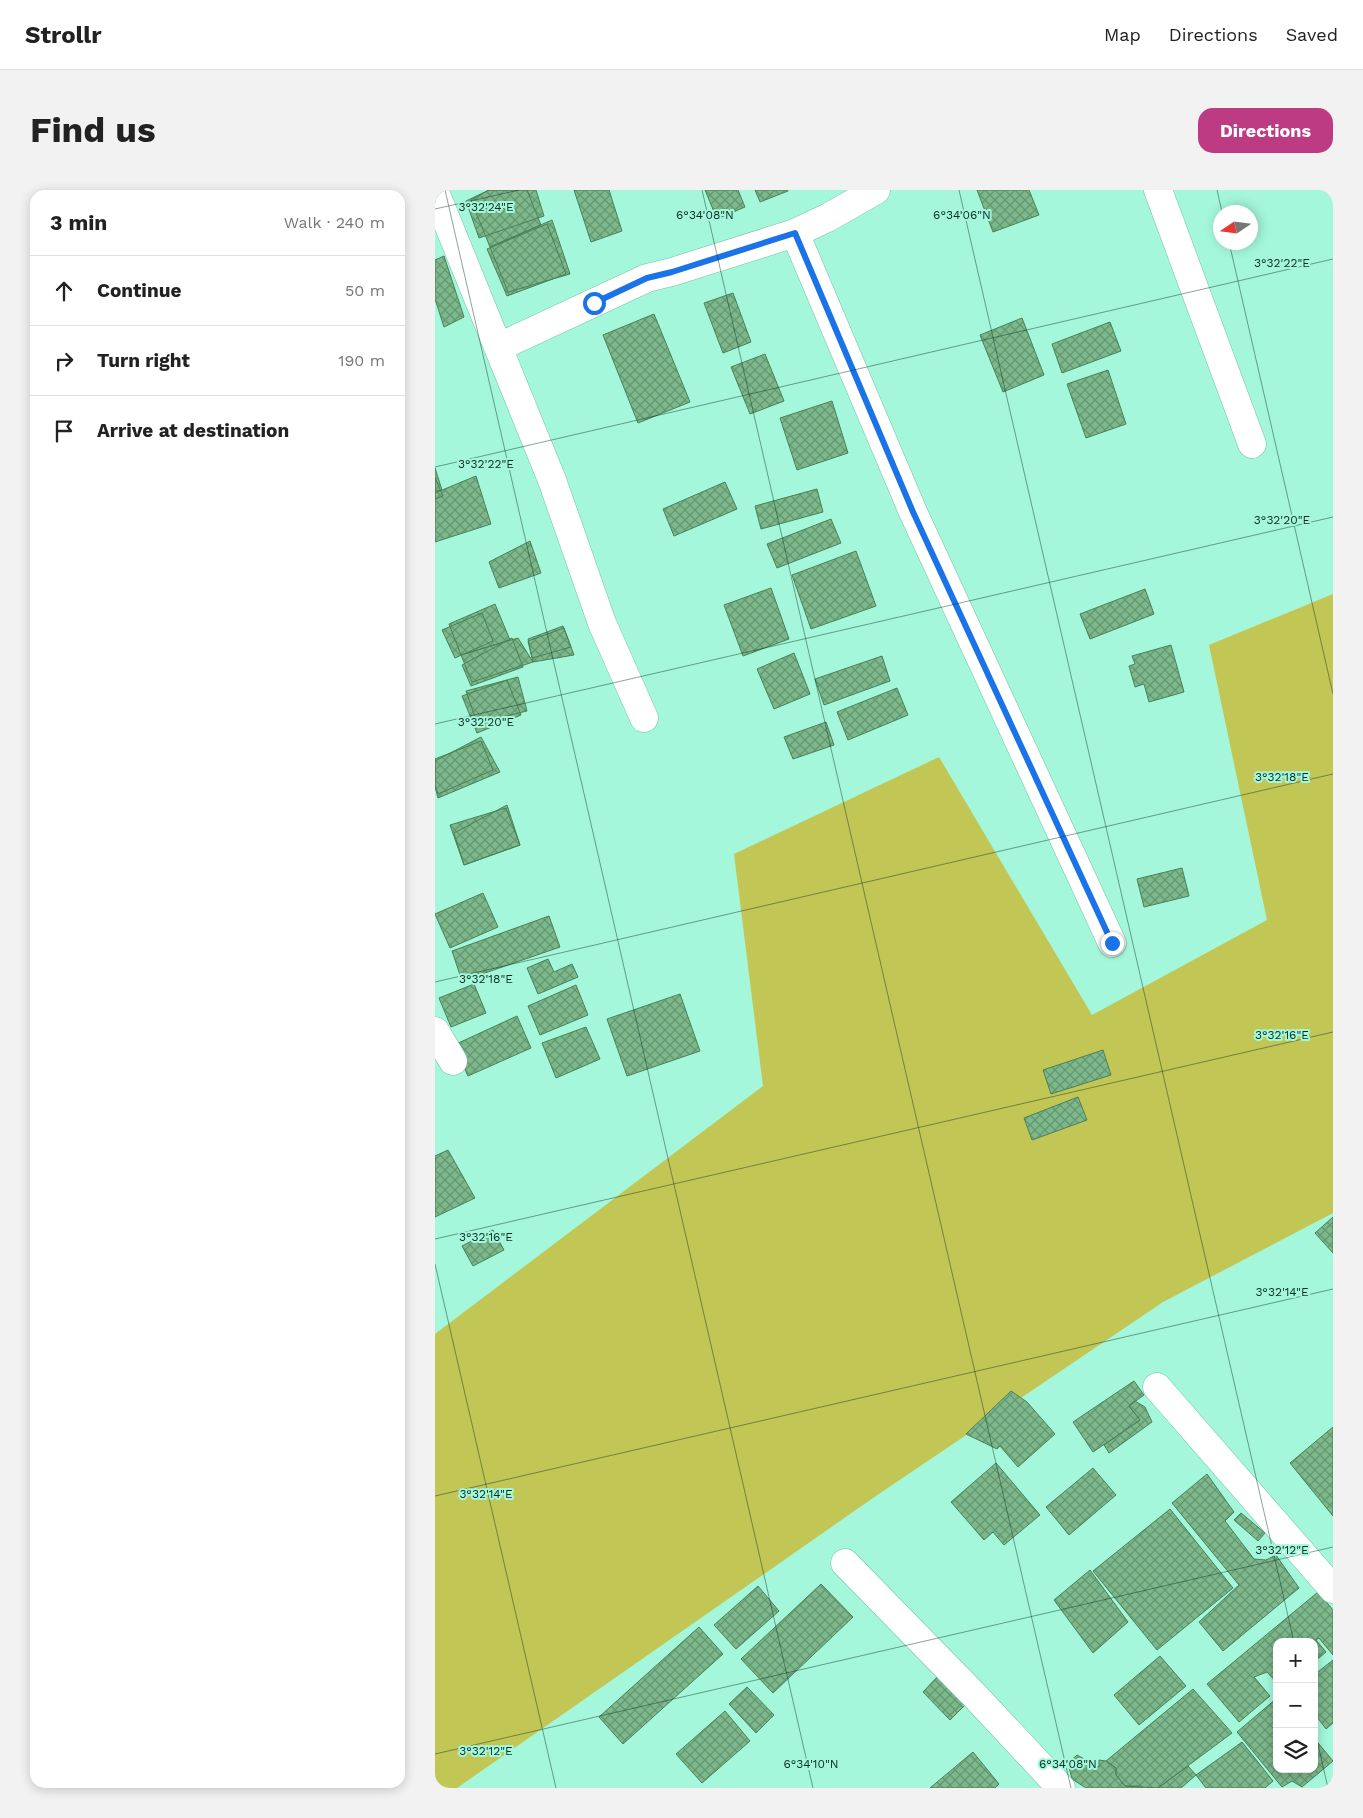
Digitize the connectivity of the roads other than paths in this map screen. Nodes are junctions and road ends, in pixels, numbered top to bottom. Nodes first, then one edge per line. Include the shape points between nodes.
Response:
1 (876, 190) edge
2 (1158, 190) edge
3 (435, 192) edge
4 (795, 233) junction
5 (499, 348) junction
6 (1252, 444) dead end
7 (644, 718) dead end
8 (1112, 943) dead end
9 (435, 1032) edge
10 (453, 1062) dead end
11 (1157, 1387) dead end
12 (845, 1563) dead end
13 (1333, 1589) edge
14 (1061, 1788) edge

1 - 4 street
2 - 6 street
3 - 5 street
4 - 5 street via 647,278
4 - 8 street via 913,512
5 - 7 street via 552,480 602,623
9 - 10 street
11 - 13 street
12 - 14 street

